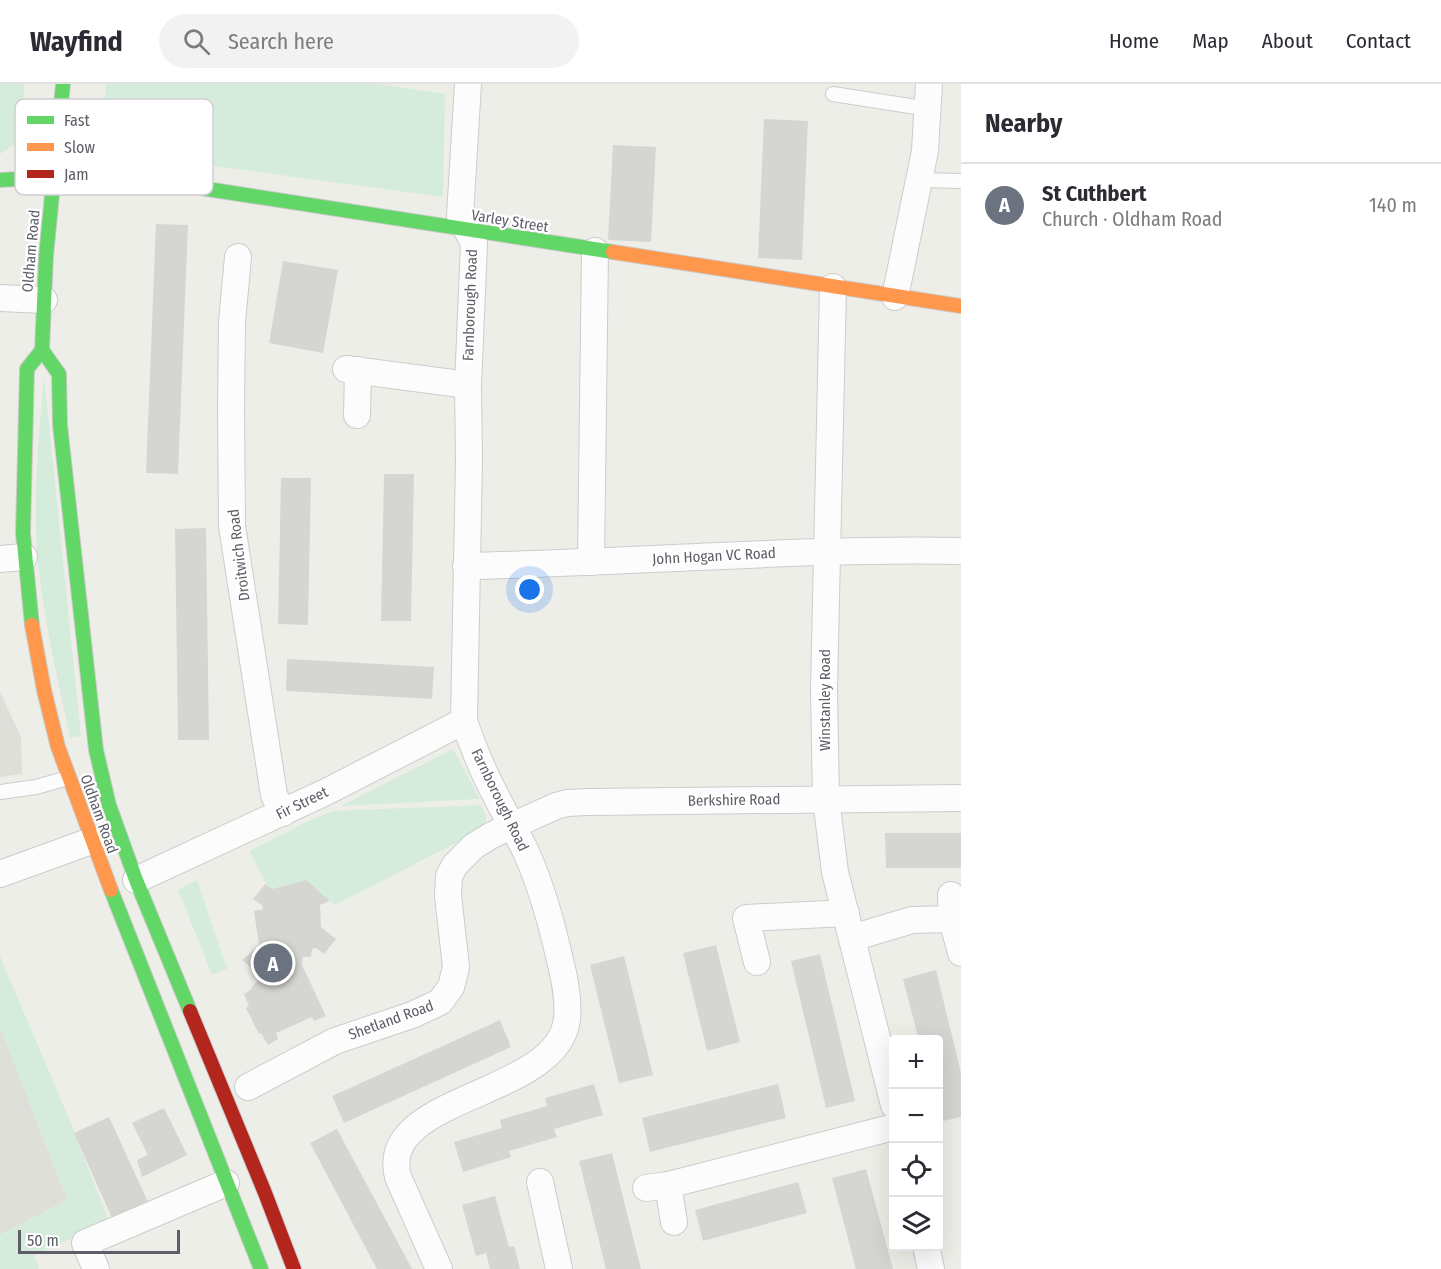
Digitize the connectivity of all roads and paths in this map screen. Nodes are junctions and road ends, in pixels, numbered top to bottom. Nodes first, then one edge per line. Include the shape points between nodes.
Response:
1 (63, 84) edge
2 (468, 84) edge
3 (929, 84) edge
4 (833, 94) dead end
5 (62, 99) edge
6 (929, 109) junction
7 (15, 179) edge
8 (0, 180) edge
9 (920, 180) junction
10 (961, 181) edge
11 (213, 190) edge
12 (53, 195) edge
13 (465, 230) junction
14 (595, 251) junction
15 (238, 257) dead end
16 (833, 287) junction
17 (895, 297) junction
18 (0, 298) edge
19 (44, 300) junction
20 (961, 306) edge
21 (42, 350) junction
22 (468, 385) junction
23 (357, 416) dead end
24 (826, 551) junction
25 (961, 551) edge
26 (12, 558) edge
27 (591, 562) junction
28 (466, 566) junction
29 (464, 721) junction
30 (84, 774) junction
31 (0, 792) edge
32 (961, 798) edge
33 (826, 800) junction
34 (283, 813) junction
35 (512, 826) junction
36 (91, 842) junction
37 (0, 874) edge
38 (136, 880) junction
39 (846, 913) junction
40 (852, 938) junction
41 (961, 953) edge
42 (757, 962) dead end
43 (256, 1083) dead end
44 (890, 1089) edge
45 (889, 1128) edge
46 (540, 1182) dead end
47 (226, 1183) junction
48 (674, 1222) dead end
49 (927, 1251) edge
50 (288, 1267) edge
51 (96, 1269) edge
52 (261, 1269) edge
53 (439, 1269) edge
54 (559, 1269) edge
55 (931, 1269) edge

1 - 5 main road, Oldham Road
2 - 13 street, Farnborough Road via 460,216
3 - 6 street
4 - 6 lane
6 - 9 street
7 - 8 main road, Varley Street
9 - 10 lane
9 - 17 street
11 - 13 main road, Varley Street
12 - 19 main road, Oldham Road
13 - 14 main road, Varley Street
13 - 22 street, Farnborough Road via 474,244
14 - 16 main road, Varley Street
14 - 27 street
15 - 34 street, Droitwich Road via 232,322 232,526 274,795
16 - 17 main road, Varley Street
16 - 24 street, Winstanley Road
17 - 20 main road, Varley Street
18 - 19 street
19 - 21 main road, Oldham Road
21 - 26 main road, Oldham Road via 27,369 23,464
21 - 30 main road, Oldham Road via 59,374 60,425 96,750
22 - 23 street via 352,370
22 - 28 street, Farnborough Road
24 - 25 street, John Hogan VC Road
24 - 27 street, John Hogan VC Road
24 - 33 street, Winstanley Road
26 - 30 main road, Oldham Road via 31,612 54,732
27 - 28 street, John Hogan VC Road
28 - 29 street, Farnborough Road
29 - 34 street, Fir Street
29 - 35 street, Farnborough Road via 473,748
30 - 31 lane
30 - 36 main road, Oldham Road
30 - 38 main road, Oldham Road via 109,806
32 - 33 street, Berkshire Road
33 - 35 street, Berkshire Road via 567,803
33 - 39 street, Winstanley Road via 833,860
34 - 38 street, Fir Street
35 - 43 street, Shetland Road via 474,846 449,876 456,967 451,987 440,1002 335,1041
35 - 53 street, Farnborough Road via 532,867 557,945 567,1019 561,1039 544,1057 423,1122 398,1148 398,1177
36 - 37 street
36 - 47 main road, Oldham Road
38 - 50 main road, Oldham Road
39 - 40 street, Winstanley Road
39 - 42 street via 746,918
40 - 41 street via 951,907
40 - 44 street, Winstanley Road
45 - 48 street via 657,1186
46 - 54 street
47 - 51 street via 85,1243
47 - 52 main road, Oldham Road
49 - 55 street

